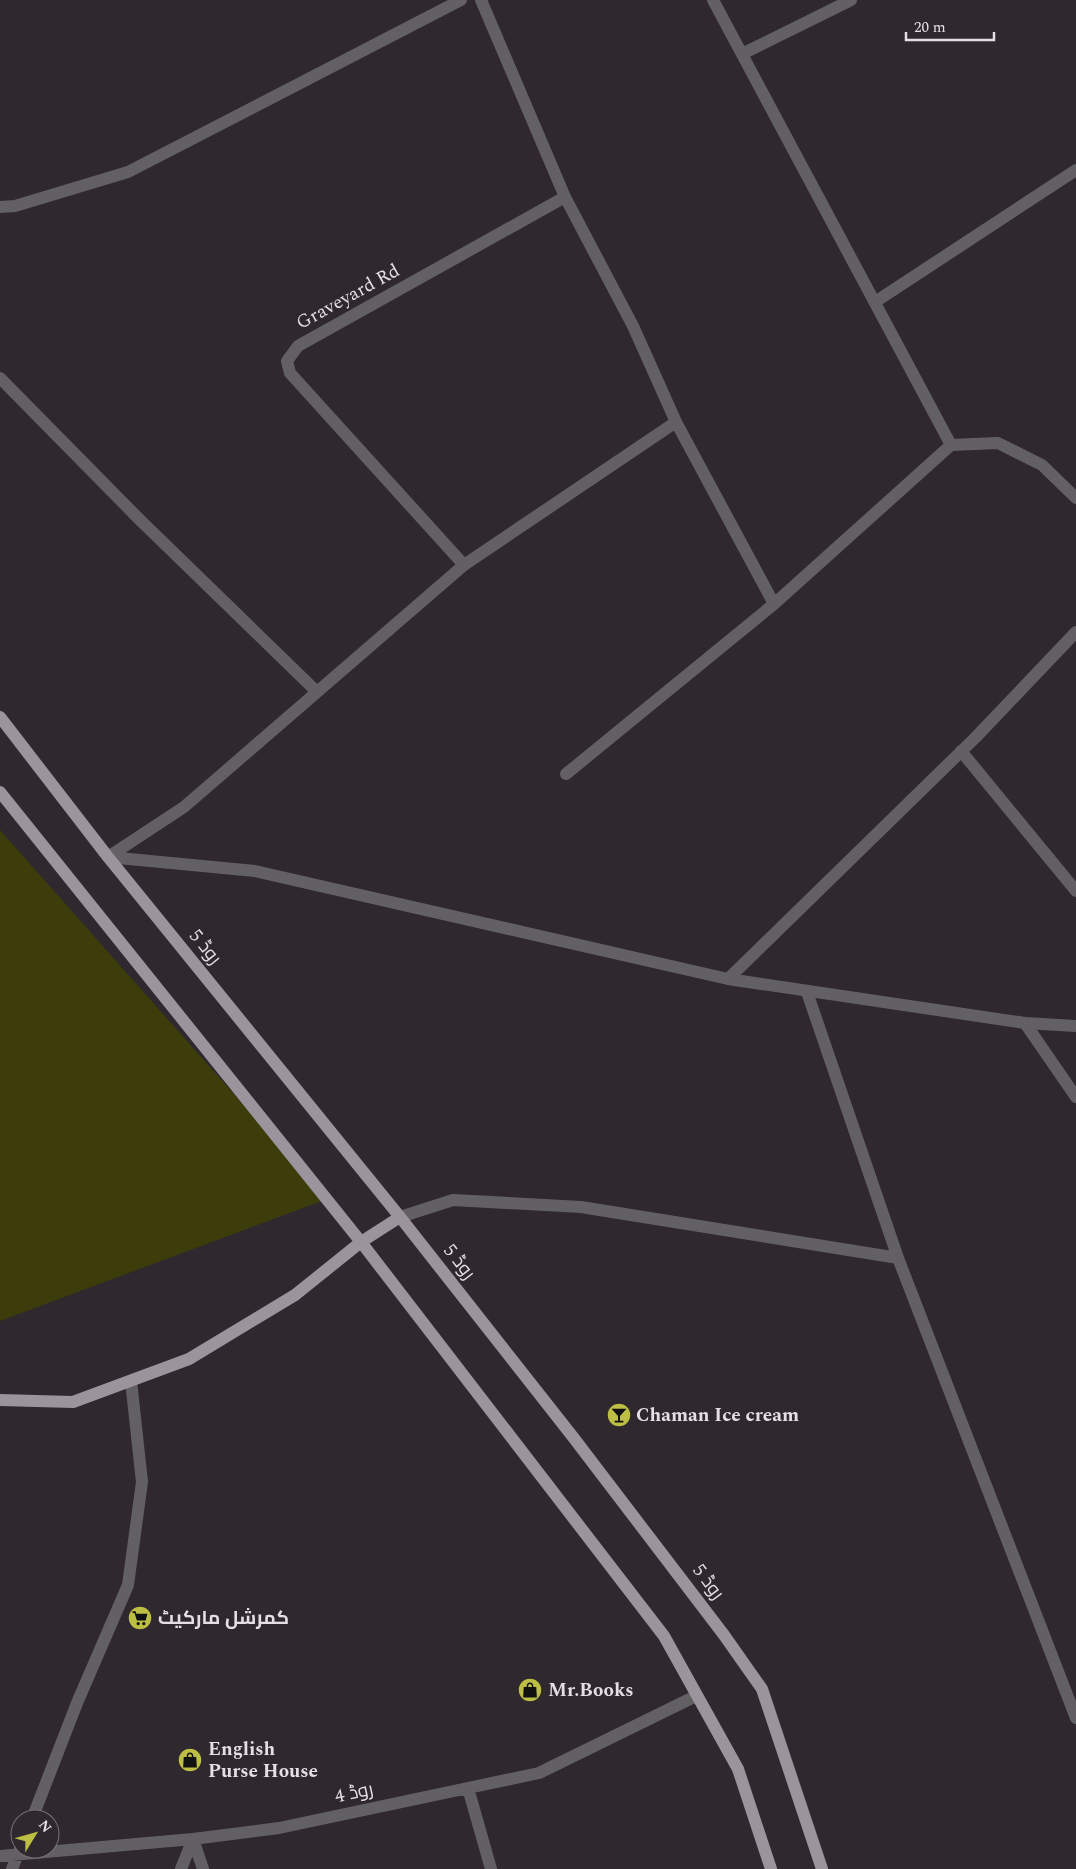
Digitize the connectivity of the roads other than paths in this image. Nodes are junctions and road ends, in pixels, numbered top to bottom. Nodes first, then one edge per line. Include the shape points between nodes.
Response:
1 (461, 0) edge
2 (481, 0) edge
3 (714, 0) edge
4 (851, 0) edge
5 (742, 54) junction
6 (1076, 170) edge
7 (565, 197) junction
8 (0, 208) edge
9 (874, 302) junction
10 (0, 378) edge
11 (676, 422) junction
12 (952, 446) junction
13 (1076, 498) edge
14 (464, 565) junction
15 (774, 604) junction
16 (1076, 632) edge
17 (316, 691) junction
18 (0, 717) edge
19 (961, 751) junction
20 (566, 774) dead end
21 (0, 792) edge
22 (108, 857) junction
23 (1076, 891) edge
24 (728, 979) junction
25 (807, 992) junction
26 (1025, 1023) junction
27 (1076, 1026) edge
28 (1076, 1097) edge
29 (400, 1217) junction
30 (361, 1242) junction
31 (898, 1258) junction
32 (131, 1381) junction
33 (0, 1400) edge
34 (696, 1696) junction
35 (1076, 1718) edge
36 (468, 1788) junction
37 (36, 1809) edge
38 (193, 1839) junction
39 (60, 1848) edge
40 (181, 1869) edge
41 (202, 1869) edge
42 (491, 1869) edge
43 (771, 1869) edge
44 (822, 1869) edge

1 - 8 street via 128,172
2 - 7 street
3 - 5 street
4 - 5 street
5 - 9 street
6 - 9 street
7 - 11 street via 633,326
7 - 14 street, Graveyard Rd via 298,346 287,360 290,373
9 - 12 street
10 - 17 street
11 - 14 street
11 - 15 street
12 - 13 street via 998,443 1042,465
12 - 15 street
14 - 17 street
15 - 20 street
16 - 19 street
17 - 22 street via 184,807
18 - 22 main road, روڈ 5
19 - 23 street
19 - 24 street
21 - 30 main road
22 - 24 street via 255,871
22 - 29 main road, روڈ 5
24 - 25 street
25 - 26 street
25 - 31 street
26 - 27 street
26 - 28 street
29 - 30 main road
29 - 31 street via 453,1200 581,1207
29 - 44 main road, روڈ 5 via 573,1437 762,1689
30 - 32 main road via 296,1295 189,1359
30 - 34 main road via 664,1636
31 - 35 street
32 - 33 main road via 73,1402
32 - 37 street via 142,1482 128,1585
34 - 36 street, روڈ 4 via 539,1773
34 - 43 main road via 738,1769
36 - 38 street, روڈ 4 via 279,1828
36 - 42 street
38 - 39 street, روڈ 4
38 - 40 street
38 - 41 street

